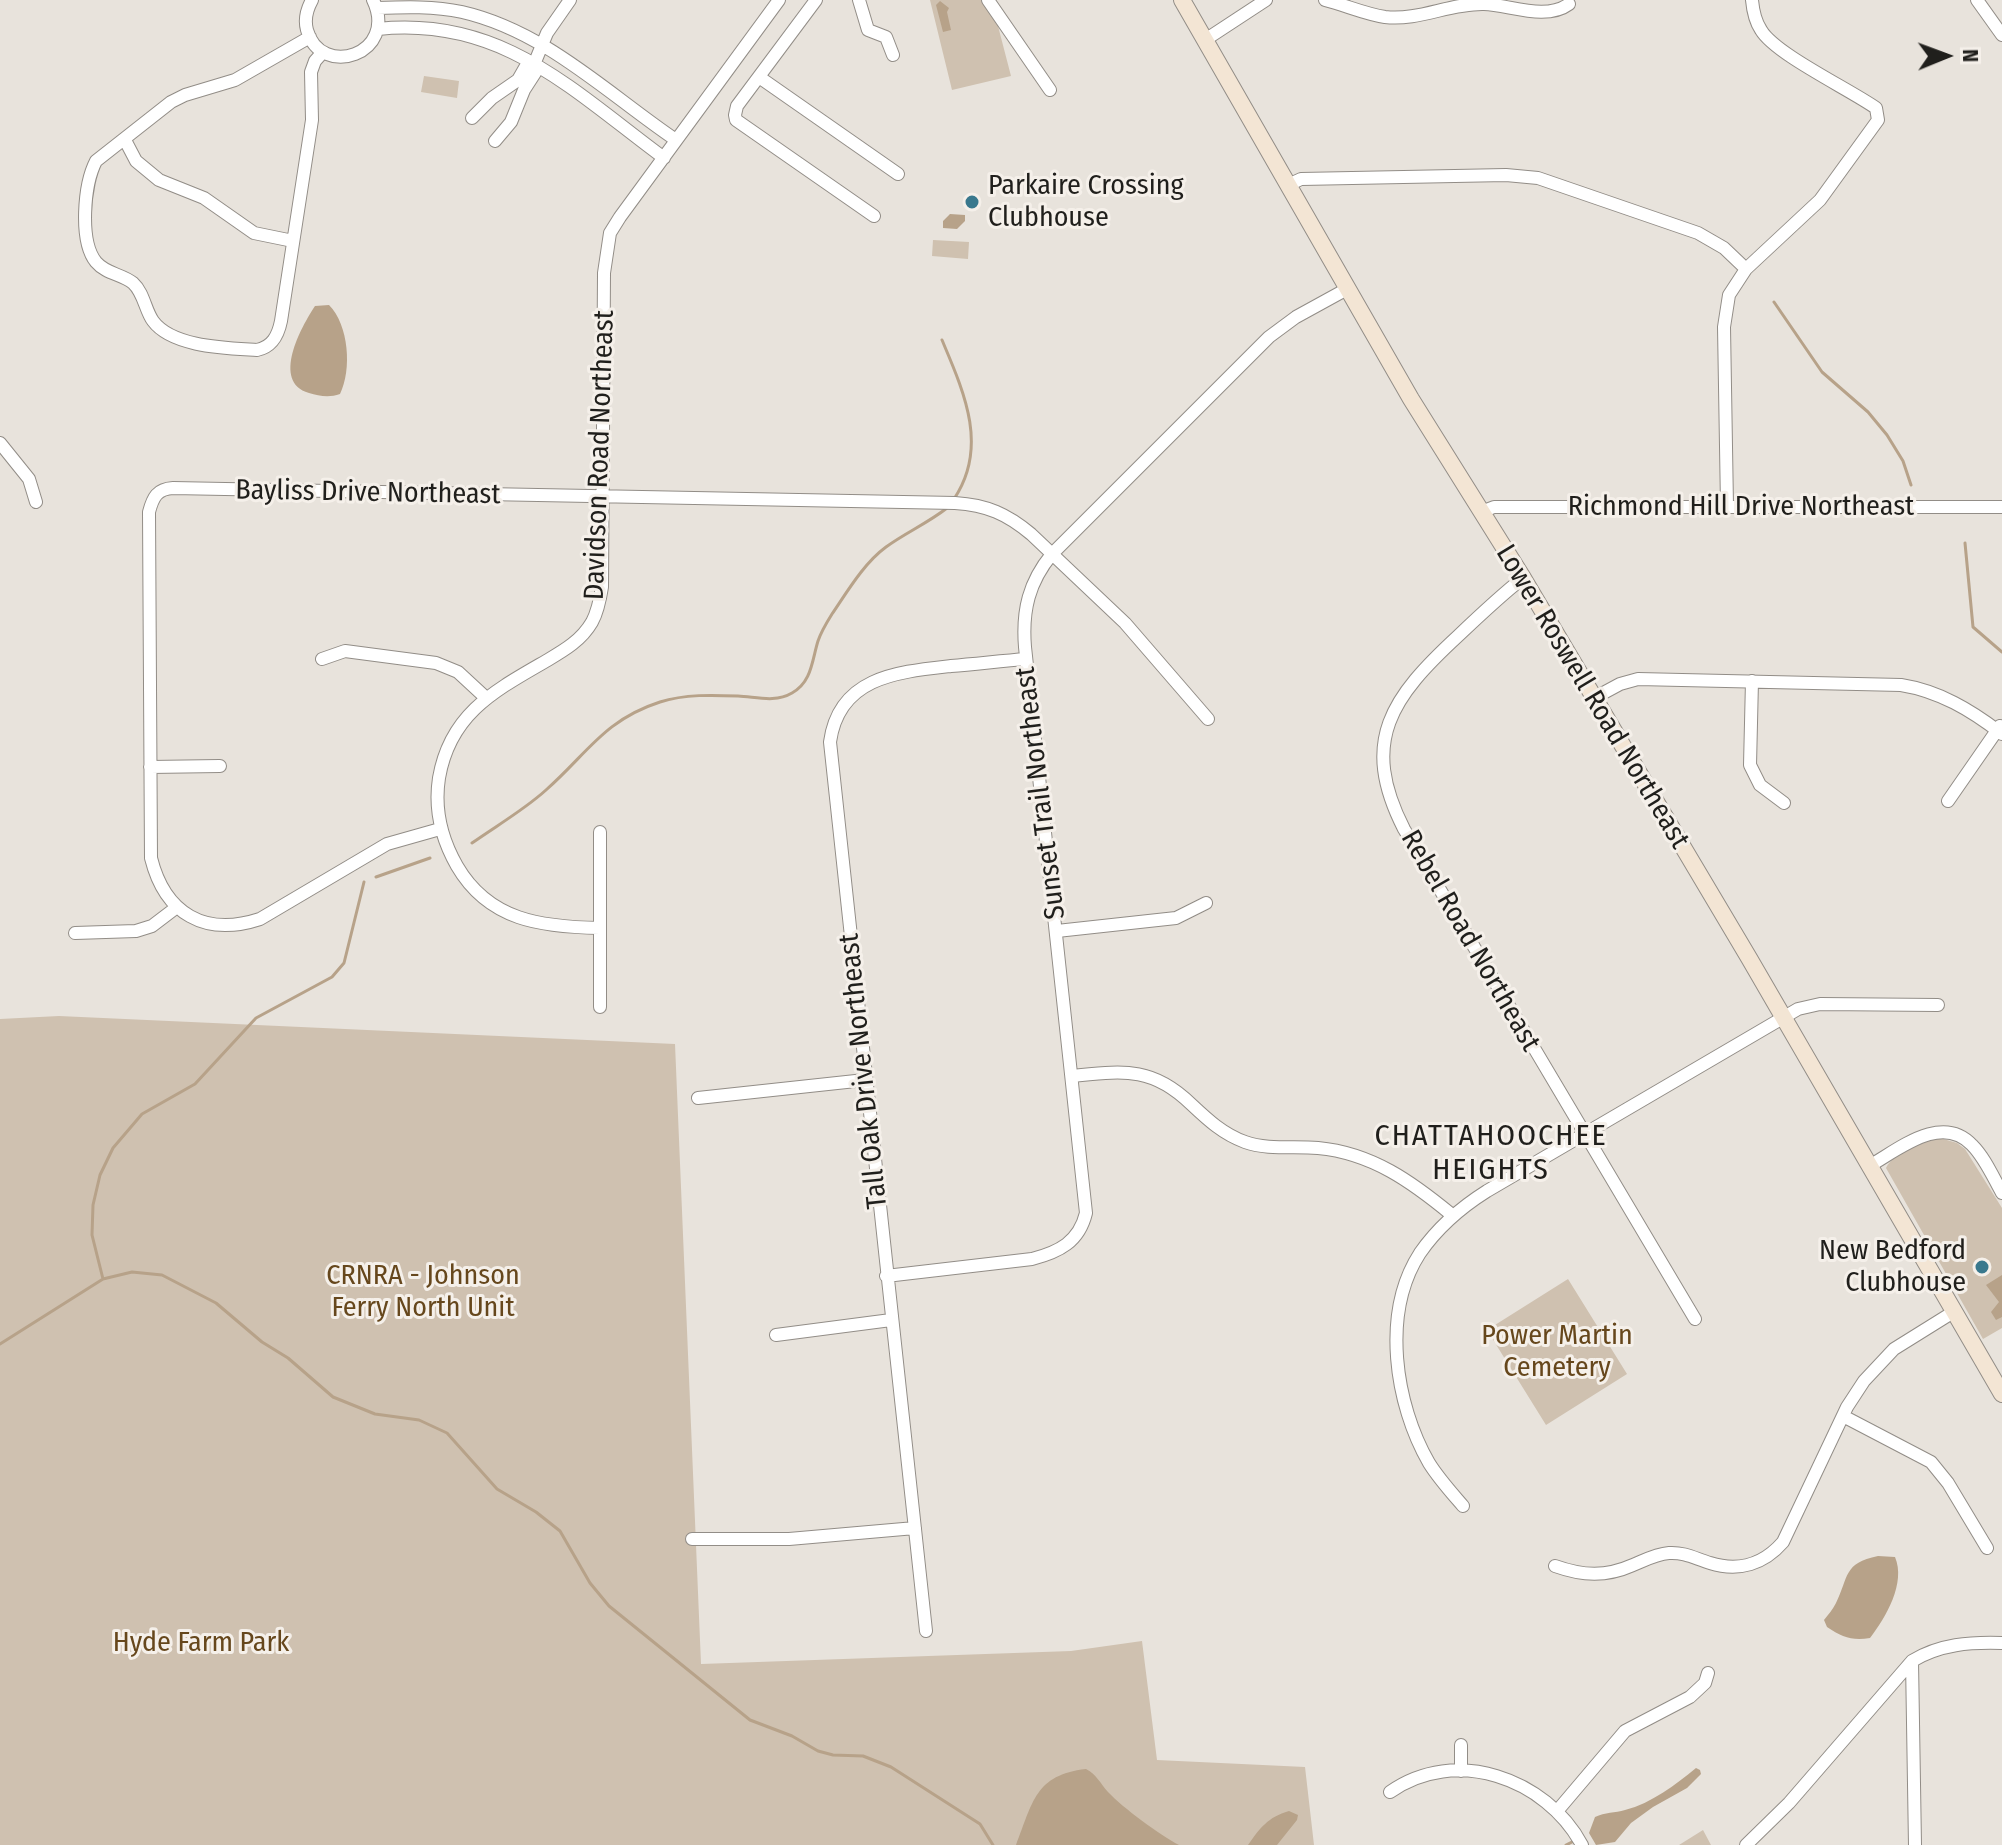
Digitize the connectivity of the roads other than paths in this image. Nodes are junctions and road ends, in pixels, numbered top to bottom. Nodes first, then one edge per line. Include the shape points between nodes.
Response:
1 (312, 0) edge
2 (570, 0) edge
3 (779, 0) edge
4 (816, 0) edge
5 (859, 0) edge
6 (988, 0) edge
7 (1182, 0) edge
8 (1266, 0) edge
9 (1325, 0) edge
10 (1752, 0) edge
11 (1977, 0) edge
12 (1344, 2) edge
13 (375, 4) edge
14 (398, 4) edge
15 (1569, 4) dead end
16 (447, 5) edge
17 (378, 29) junction
18 (2002, 35) edge
19 (310, 37) junction
20 (1205, 40) junction
21 (543, 45) junction
22 (323, 52) junction
23 (893, 55) dead end
24 (535, 62) junction
25 (759, 77) junction
26 (1050, 90) dead end
27 (472, 118) dead end
28 (125, 140) junction
29 (676, 140) junction
30 (495, 141) dead end
31 (664, 158) junction
32 (898, 174) dead end
33 (1288, 185) junction
34 (874, 216) dead end
35 (293, 241) junction
36 (1746, 269) junction
37 (1347, 289) junction
38 (0, 443) edge
39 (603, 496) junction
40 (36, 502) dead end
41 (1727, 506) junction
42 (2002, 507) edge
43 (1481, 512) junction
44 (1052, 554) junction
45 (1523, 578) junction
46 (322, 659) dead end
47 (1026, 659) junction
48 (1752, 681) junction
49 (485, 697) junction
50 (1594, 698) junction
51 (1208, 719) dead end
52 (2000, 729) edge
53 (220, 766) dead end
54 (150, 767) junction
55 (1948, 801) dead end
56 (1784, 803) dead end
57 (440, 829) junction
58 (600, 832) dead end
59 (1206, 903) dead end
60 (177, 907) junction
61 (600, 928) junction
62 (1057, 931) junction
63 (75, 933) dead end
64 (1938, 1005) dead end
65 (600, 1007) dead end
66 (1783, 1017) junction
67 (1072, 1076) junction
68 (865, 1080) junction
69 (698, 1098) dead end
70 (1584, 1134) junction
71 (1871, 1165) junction
72 (2002, 1193) edge
73 (1452, 1215) junction
74 (886, 1276) junction
75 (1955, 1311) junction
76 (1695, 1319) dead end
77 (891, 1320) junction
78 (776, 1335) dead end
79 (2002, 1394) edge
80 (1843, 1416) junction
81 (1463, 1506) dead end
82 (915, 1528) junction
83 (692, 1539) dead end
84 (1987, 1548) dead end
85 (1555, 1566) dead end
86 (926, 1631) dead end
87 (2002, 1643) edge
88 (1912, 1661) junction
89 (1708, 1673) dead end
90 (1461, 1745) dead end
91 (1461, 1771) junction
92 (1390, 1792) dead end
93 (1558, 1810) junction
94 (1582, 1845) edge
95 (1746, 1845) edge
96 (1915, 1845) edge

1 - 19 street via 306,15
2 - 21 street
3 - 29 street, Davidson Road Northeast
4 - 25 street
5 - 23 street via 868,30 886,37
6 - 26 street
7 - 20 street, Lower Roswell Road Northeast
8 - 20 street
9 - 12 street
10 - 36 street via 1762,33 1878,114 1820,200
11 - 18 street
12 - 15 street via 1400,18 1473,4 1544,12
13 - 14 street
13 - 17 street
14 - 16 street
16 - 21 street
17 - 22 street via 362,52 338,57
17 - 24 street via 416,27 468,34
19 - 22 street
19 - 28 street via 235,80 171,102
20 - 33 street, Lower Roswell Road Northeast
21 - 24 street
21 - 29 street
22 - 35 street via 311,72 312,120
24 - 27 street
24 - 30 street via 535,73 511,122
24 - 31 street
25 - 32 street
25 - 34 street via 737,106 736,120
28 - 35 street via 136,161 159,180 204,198 254,233
28 - 35 street via 96,161 89,174 88,246 100,265 136,286 152,319 168,334 189,342 249,349 271,344 279,331
29 - 31 street, Davidson Road Northeast
31 - 39 street, Davidson Road Northeast via 610,233 606,251
33 - 36 street via 1301,179 1538,178 1698,233
33 - 37 street, Lower Roswell Road Northeast
36 - 41 street via 1729,295 1725,315
37 - 43 street, Lower Roswell Road Northeast
37 - 44 street, Sunset Trail Northeast via 1269,337
38 - 40 street via 29,479
39 - 44 street, Bayliss Drive Northeast via 972,504 1016,521
39 - 49 street, Davidson Road Northeast via 602,587 592,622 571,646
39 - 54 street, Bayliss Drive Northeast via 152,490
41 - 42 street, Richmond Hill Drive Northeast
41 - 43 street, Richmond Hill Drive Northeast via 1494,507
43 - 45 street, Lower Roswell Road Northeast
44 - 47 street, Sunset Trail Northeast via 1029,589
44 - 51 street, Bayliss Drive Northeast via 1125,623
45 - 50 street, Lower Roswell Road Northeast
45 - 70 street, Rebel Road Northeast via 1406,689 1390,718 1384,775 1404,829
46 - 49 street via 345,651 436,663 458,672
47 - 62 street, Sunset Trail Northeast
47 - 68 street, Tall Oak Drive Northeast via 882,677 847,701 832,729 830,765
48 - 50 street via 1638,679
48 - 52 street via 1918,688
48 - 56 street via 1750,765 1760,785
49 - 57 street, Davidson Road Northeast via 459,727 444,758 438,788
50 - 66 street, Lower Roswell Road Northeast
52 - 55 street
53 - 54 street
54 - 60 street, Bayliss Drive Northeast via 151,858 160,885
57 - 60 street via 387,844 246,924 209,924
57 - 61 street, Davidson Road Northeast via 469,882 515,918
58 - 61 street
59 - 62 street via 1176,918
60 - 63 street via 144,929
61 - 65 street
62 - 67 street, Sunset Trail Northeast
64 - 66 street via 1820,1004
66 - 70 street
66 - 71 street, Lower Roswell Road Northeast
67 - 73 street via 1152,1076 1178,1091 1231,1137 1252,1145 1318,1148 1363,1157 1408,1180
67 - 74 street, Sunset Trail Northeast via 1086,1202 1079,1234 1062,1249 1032,1259
68 - 69 street
68 - 74 street, Tall Oak Drive Northeast
70 - 73 street
70 - 76 street, Rebel Road Northeast
71 - 72 street via 1924,1135 1950,1133 1973,1146
71 - 75 street, Lower Roswell Road Northeast
73 - 81 street via 1419,1255 1403,1290 1397,1336 1400,1380 1412,1426 1429,1462
74 - 77 street, Tall Oak Drive Northeast
75 - 79 street, Lower Roswell Road Northeast
75 - 80 street via 1887,1355
77 - 78 street
77 - 82 street, Tall Oak Drive Northeast
80 - 84 street via 1931,1462
80 - 85 street via 1783,1542 1753,1565 1726,1567 1671,1553 1603,1575
82 - 83 street via 813,1538
82 - 86 street, Tall Oak Drive Northeast
87 - 88 street via 1951,1645
88 - 95 street
88 - 96 street
89 - 93 street via 1690,1697 1625,1731
90 - 91 street
91 - 92 street via 1426,1775
91 - 93 street via 1513,1781
93 - 94 street

